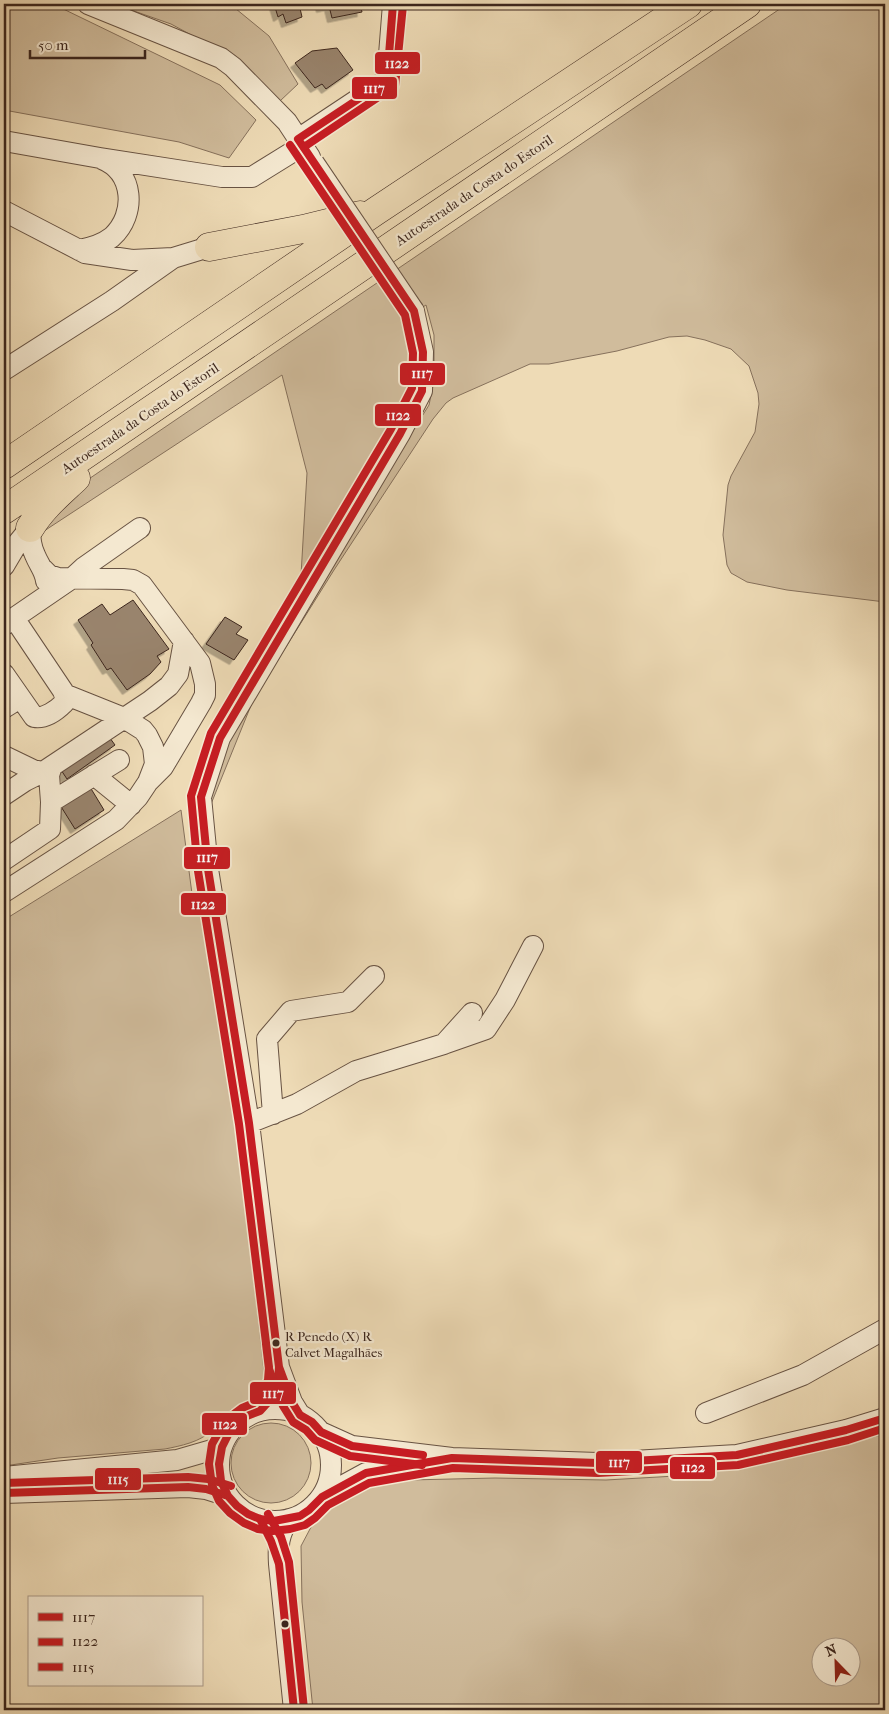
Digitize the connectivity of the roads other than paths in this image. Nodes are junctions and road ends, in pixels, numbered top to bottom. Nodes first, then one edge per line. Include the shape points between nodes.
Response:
1 (88, 4) edge
2 (393, 4) edge
3 (688, 4) edge
4 (747, 4) edge
5 (4, 141) edge
6 (300, 143) junction
7 (100, 158) junction
8 (165, 168) junction
9 (127, 186) junction
10 (4, 210) edge
11 (376, 211) junction
12 (209, 247) joint
13 (79, 250) junction
14 (173, 258) junction
15 (4, 370) edge
16 (146, 415) junction
17 (4, 465) edge
18 (4, 510) edge
19 (30, 528) junction
20 (140, 528) dead end
21 (4, 566) edge
22 (43, 569) junction
23 (72, 579) junction
24 (40, 599) junction
25 (9, 622) edge
26 (184, 642) junction
27 (4, 674) edge
28 (64, 694) junction
29 (12, 703) edge
30 (124, 718) junction
31 (4, 756) edge
32 (119, 760) dead end
33 (48, 769) junction
34 (94, 775) junction
35 (148, 782) junction
36 (4, 795) edge
37 (51, 802) junction
38 (131, 805) junction
39 (4, 860) edge
40 (4, 892) edge
41 (533, 946) dead end
42 (374, 976) dead end
43 (472, 1012) dead end
44 (444, 1044) junction
45 (273, 1114) junction
46 (249, 1123) junction
47 (885, 1328) edge
48 (279, 1367) junction
49 (260, 1411) junction
50 (706, 1413) dead end
51 (300, 1415) junction
52 (885, 1418) edge
53 (321, 1432) junction
54 (222, 1448) junction
55 (452, 1458) junction
56 (4, 1477) edge
57 (4, 1493) edge
58 (228, 1496) junction
59 (322, 1497) junction
60 (260, 1519) junction
61 (289, 1519) junction
62 (278, 1564) junction
63 (294, 1710) edge

1 - 6 street via 221,58 287,122
2 - 6 street via 386,80
3 - 11 highway
4 - 16 highway, Autoestrada da Costa do Estoril
5 - 7 street
6 - 8 street via 252,177 222,177
6 - 46 street, bridge via 414,311 423,352 422,391 400,434 220,738 202,797 208,869
7 - 8 street
7 - 9 street via 116,168
8 - 9 street via 146,168 135,174
9 - 13 street via 129,208 120,228 102,243
10 - 13 street
11 - 12 highway via 314,227
11 - 17 highway
12 - 14 street
13 - 14 street via 132,260
14 - 15 street
16 - 18 highway, Autoestrada da Costa do Estoril
16 - 19 highway via 59,493
19 - 21 street
19 - 22 street via 33,550
20 - 23 street via 82,568
22 - 23 street via 54,577
22 - 24 street via 46,583
23 - 24 street
23 - 26 street via 123,579 139,583
24 - 25 street
25 - 28 street
26 - 30 street via 175,679
26 - 35 street via 202,669 205,695 163,767
27 - 29 street
28 - 29 street via 63,705 40,718
28 - 30 street
30 - 33 street
30 - 35 street via 143,730 154,747 155,764
31 - 33 street via 33,770
32 - 34 street
33 - 36 street
33 - 37 street
34 - 37 street
34 - 38 street
35 - 38 street
37 - 39 street via 50,829
38 - 40 street via 110,824
41 - 44 street via 486,1029
42 - 45 street via 348,1002 291,1011 267,1039
43 - 44 street
44 - 45 street via 356,1071
45 - 46 street
46 - 48 street
47 - 50 street via 804,1375
48 - 49 street via 278,1382 270,1400
48 - 51 street
49 - 51 street via 287,1410
49 - 54 street via 236,1425
51 - 53 street
52 - 55 street via 736,1455 598,1463
53 - 55 street via 352,1446
53 - 59 street via 332,1464
54 - 56 street via 177,1460
54 - 58 street via 219,1464 221,1481
55 - 59 street via 366,1473
57 - 58 street via 188,1487
58 - 60 street via 248,1514
59 - 61 street via 309,1510
60 - 61 street
60 - 62 street via 274,1544
61 - 62 street via 282,1529
62 - 63 street

